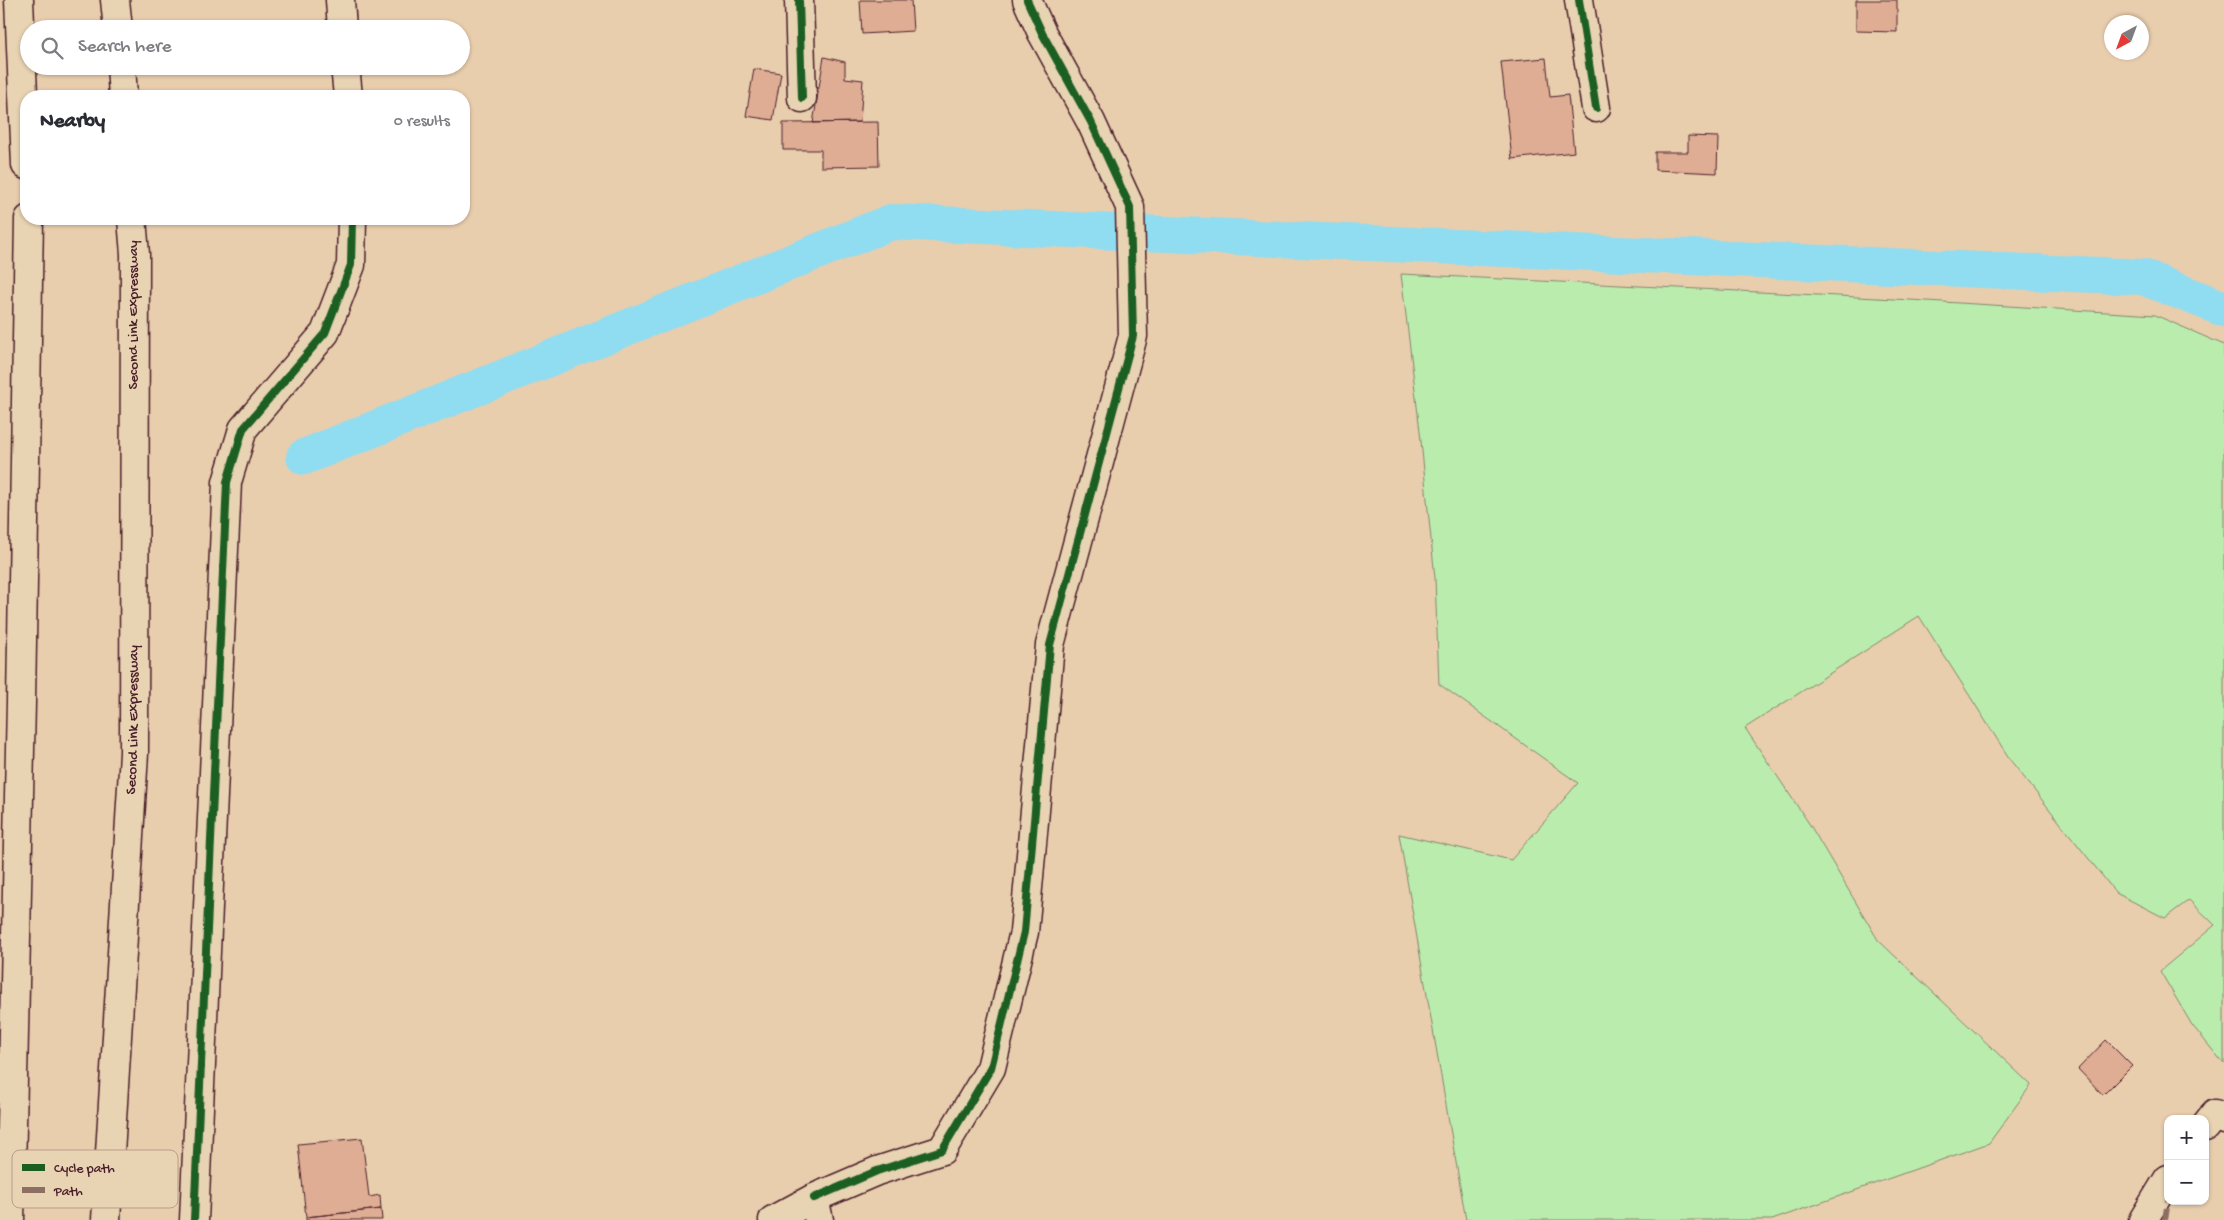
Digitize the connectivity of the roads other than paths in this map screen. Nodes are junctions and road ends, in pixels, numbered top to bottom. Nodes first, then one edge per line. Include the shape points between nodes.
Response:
1 (19, 0) edge
2 (115, 0) edge
3 (340, 0) edge
4 (799, 0) edge
5 (1027, 0) edge
6 (1579, 0) edge
7 (117, 20) edge
8 (341, 20) edge
9 (20, 24) edge
10 (22, 75) edge
11 (121, 75) edge
12 (346, 75) edge
13 (23, 90) edge
14 (122, 90) edge
15 (347, 90) edge
16 (802, 98) dead end
17 (1596, 108) dead end
18 (29, 225) edge
19 (133, 225) edge
20 (352, 225) edge
21 (2224, 1120) edge
22 (2209, 1122) edge
23 (110, 1150) edge
24 (2164, 1186) edge
25 (817, 1209) edge
26 (10, 1220) edge
27 (194, 1220) edge
28 (773, 1220) edge
29 (2143, 1220) edge

1 - 9 main road
2 - 7 main road
3 - 8 main road
4 - 16 main road
5 - 25 main road via 1091,122 1130,207 1133,336 1050,645 1024,932 991,1068 942,1150 877,1171
6 - 17 main road
10 - 13 main road
11 - 14 main road
12 - 15 main road
18 - 26 main road
19 - 23 main road, Second Link Expressway via 134,753
20 - 27 main road via 351,265 325,333 243,429 227,482
21 - 22 main road via 2215,1114
24 - 29 main road
25 - 28 main road

